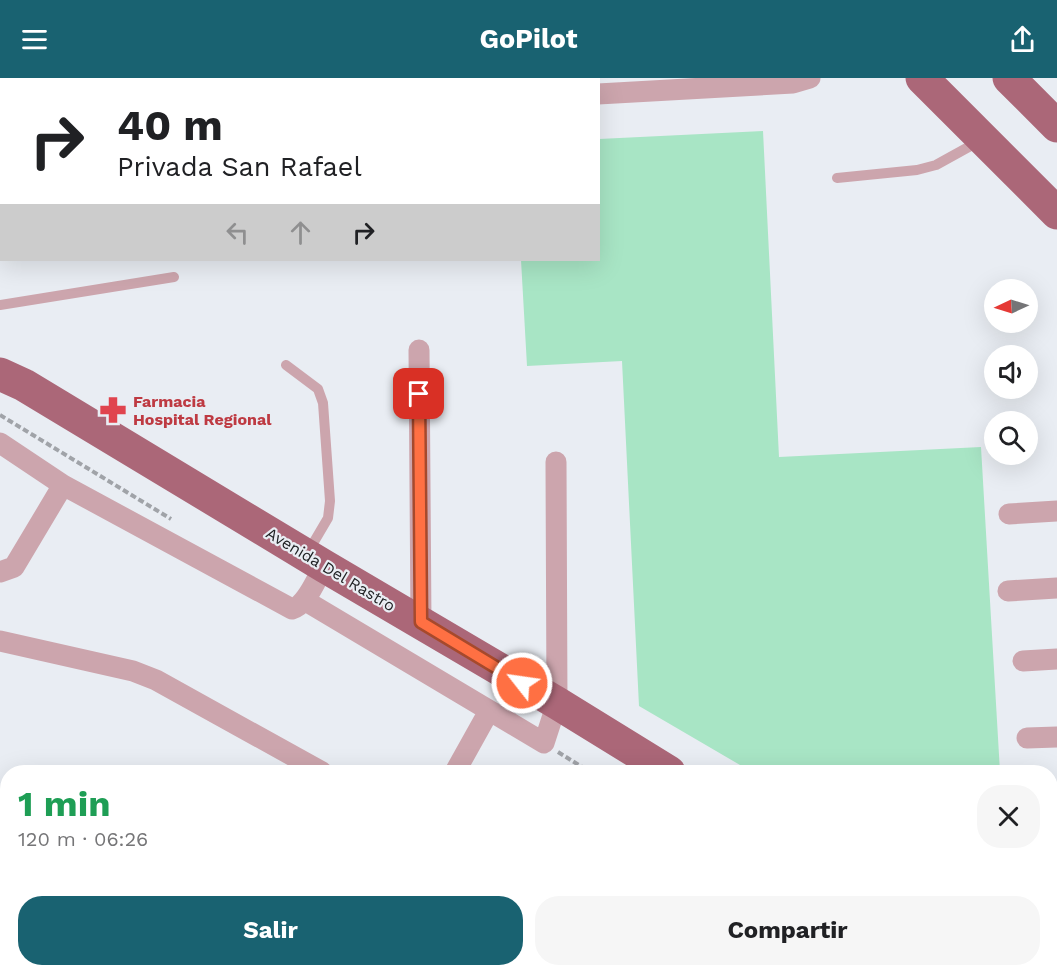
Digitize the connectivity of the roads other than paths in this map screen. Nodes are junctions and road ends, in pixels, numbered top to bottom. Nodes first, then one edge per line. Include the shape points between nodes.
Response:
1 (810, 78) edge
2 (922, 78) edge
3 (1009, 78) edge
4 (600, 94) edge
5 (1057, 126) edge
6 (981, 137) junction
7 (837, 178) dead end
8 (1057, 213) edge
9 (174, 277) dead end
10 (0, 305) edge
11 (419, 350) dead end
12 (286, 364) dead end
13 (8, 380) edge
14 (0, 443) edge
15 (556, 462) dead end
16 (63, 485) junction
17 (1057, 511) edge
18 (1009, 513) dead end
19 (315, 560) junction
20 (0, 572) edge
21 (1057, 588) edge
22 (1008, 591) dead end
23 (304, 600) junction
24 (421, 622) junction
25 (0, 641) edge
26 (1057, 659) edge
27 (1023, 661) dead end
28 (557, 703) junction
29 (489, 711) junction
30 (1057, 737) edge
31 (1027, 738) dead end
32 (310, 765) edge
33 (458, 765) edge
34 (658, 765) edge

1 - 4 street via 793,83
2 - 6 main road
3 - 5 main road
6 - 7 lane via 936,165
6 - 8 main road
9 - 10 lane
11 - 24 street
12 - 19 lane via 318,389 323,403 330,501
13 - 19 main road, Avenida Del Rastro
14 - 16 street
15 - 28 street
16 - 20 street via 14,567
16 - 23 street via 292,609
17 - 18 street
19 - 23 street
19 - 24 main road, Avenida Del Rastro
21 - 22 street
23 - 29 street
24 - 28 main road, Avenida Del Rastro
25 - 32 street via 133,671 156,680
26 - 27 street
28 - 29 street via 544,743
28 - 34 main road, Avenida Del Rastro
29 - 33 street
30 - 31 street

